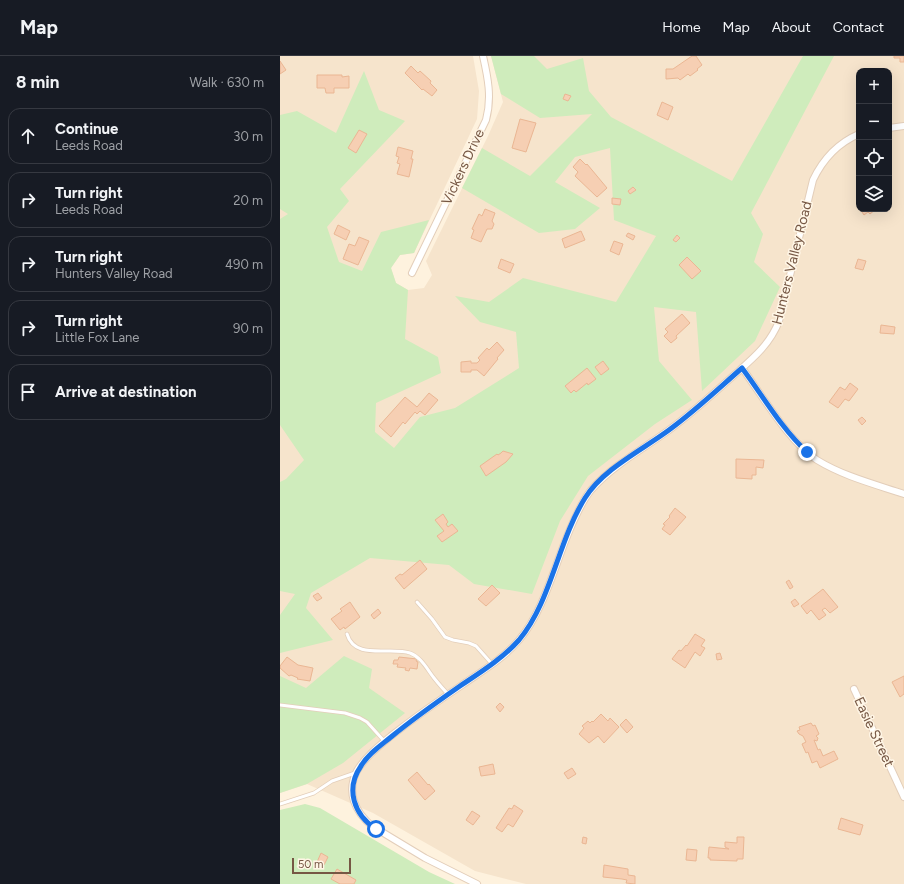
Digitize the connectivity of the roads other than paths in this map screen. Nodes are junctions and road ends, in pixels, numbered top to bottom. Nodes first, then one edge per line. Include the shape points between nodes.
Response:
1 (483, 56) edge
2 (904, 126) edge
3 (892, 128) edge
4 (856, 135) edge
5 (412, 273) dead end
6 (742, 368) junction
7 (904, 494) edge
8 (417, 602) dead end
9 (347, 634) dead end
10 (492, 664) junction
11 (854, 689) dead end
12 (448, 694) junction
13 (280, 705) edge
14 (385, 742) junction
15 (357, 772) junction
16 (904, 797) edge
17 (280, 804) edge
18 (477, 884) edge

1 - 5 street, Vickers Drive via 489,90 486,120
2 - 3 street
4 - 6 street, Hunters Valley Road via 836,148 817,171 799,235 780,321 763,349
6 - 7 street via 797,443 807,452 835,470
6 - 10 street, Hunters Valley Road via 688,415 601,479 591,490 575,518 534,617 519,640
8 - 10 lane via 445,637 476,646
9 - 12 lane via 355,647 367,651 396,651 418,657
10 - 12 street, Hunters Valley Road
11 - 16 street, Easie Street
12 - 14 street, Hunters Valley Road
13 - 14 lane via 345,713 360,718
14 - 15 street, Hunters Valley Road via 370,754
15 - 17 lane via 332,781 314,793
15 - 18 street via 353,797 365,820 425,858

